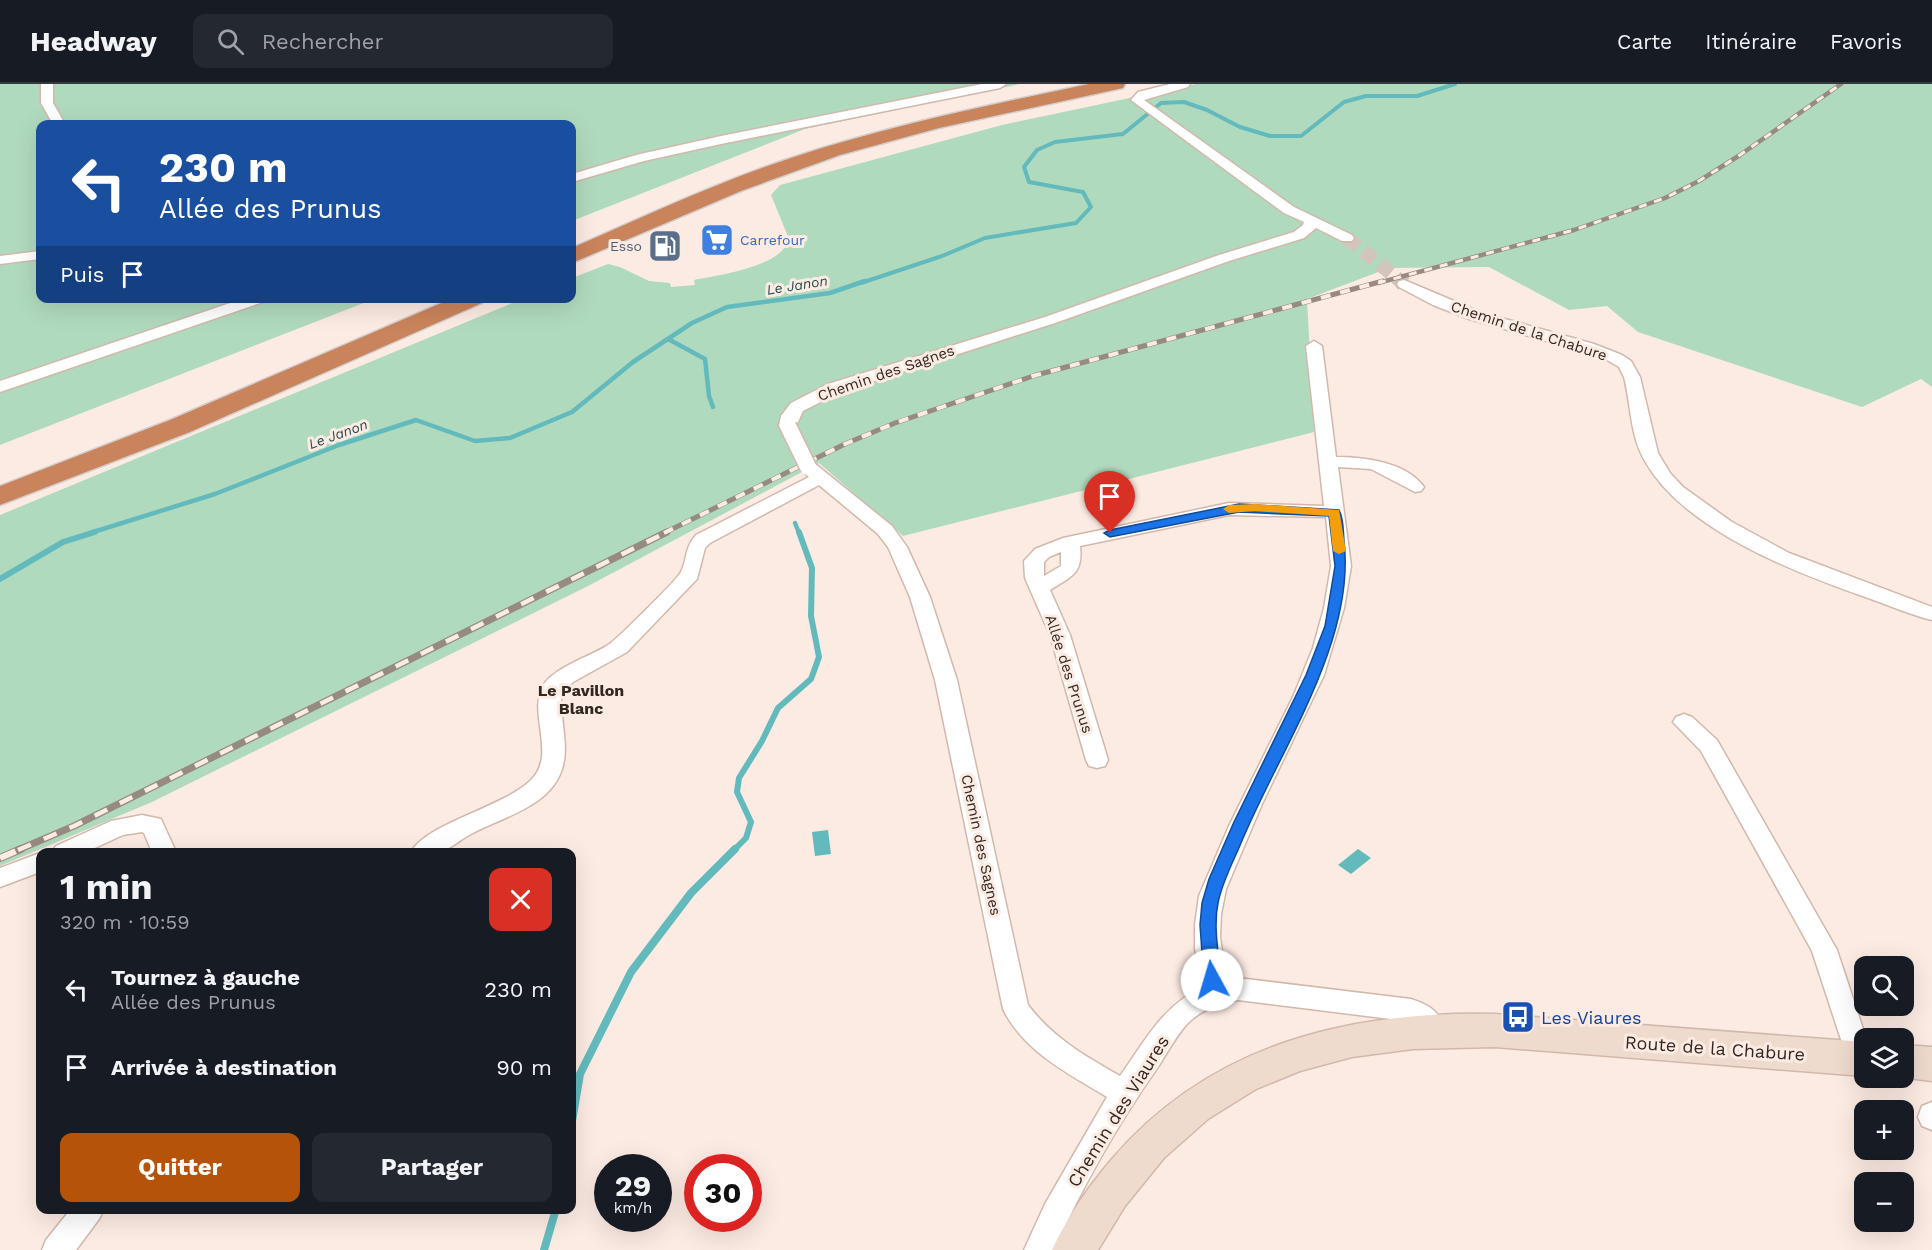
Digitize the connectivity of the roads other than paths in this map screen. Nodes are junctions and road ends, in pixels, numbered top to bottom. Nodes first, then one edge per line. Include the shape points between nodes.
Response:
1 (47, 84) edge
2 (1000, 84) edge
3 (1069, 84) edge
4 (1116, 84) edge
5 (1184, 84) edge
6 (977, 85) edge
7 (57, 120) edge
8 (576, 177) edge
9 (1311, 220) junction
10 (1347, 238) tunnel mouth
11 (576, 240) edge
12 (576, 254) edge
13 (36, 256) edge
14 (0, 260) edge
15 (1404, 284) tunnel mouth
16 (246, 303) edge
17 (425, 303) edge
18 (463, 303) edge
19 (1314, 346) dead end
20 (0, 387) edge
21 (1329, 462) junction
22 (814, 473) junction
23 (0, 478) edge
24 (1415, 487) dead end
25 (0, 496) edge
26 (1335, 512) junction
27 (1070, 542) junction
28 (1040, 588) junction
29 (1932, 614) edge
30 (1684, 722) dead end
31 (1096, 760) dead end
32 (73, 848) edge
33 (162, 848) edge
34 (429, 848) edge
35 (36, 864) edge
36 (0, 878) edge
37 (1218, 992) junction
38 (1434, 1031) junction
39 (1854, 1036) edge
40 (1854, 1058) edge
41 (1914, 1063) edge
42 (1932, 1065) edge
43 (1124, 1093) junction
44 (85, 1214) edge
45 (57, 1250) edge
46 (1040, 1250) edge
47 (1074, 1250) edge

1 - 7 street via 47,103
2 - 6 street
3 - 11 highway via 926,114 820,143 742,170
4 - 12 highway via 917,127 831,151 717,193
5 - 9 street via 1137,100 1273,199
6 - 8 street via 641,158
9 - 10 street
9 - 22 street, Chemin des Sagnes, bridge via 1310,227 1299,235 834,388 797,407 790,416 788,426
13 - 14 street
15 - 29 street, Chemin de la Chabure via 1468,313 1589,348 1626,364 1633,372 1636,404 1651,457 1677,491 1739,535 1793,564
16 - 20 street
17 - 23 highway via 171,411
18 - 25 highway via 180,426
19 - 21 street
21 - 24 street via 1376,464
21 - 26 street
22 - 34 street via 703,539 696,547 690,575 620,646 563,679 551,691 553,759 544,782 533,792
22 - 43 street, Chemin des Sagnes via 885,530 920,597 946,680 1016,1009 1034,1034 1061,1055
26 - 27 street, Allée des Prunus via 1239,508
26 - 37 street via 1341,566 1332,626 1313,675 1242,822 1210,903 1210,970
27 - 28 street via 1069,569
27 - 28 street, Allée des Prunus via 1042,553 1034,561
28 - 31 street, Allée des Prunus via 1060,635
30 - 39 street via 1709,746 1824,950
32 - 33 street via 124,826 143,823 153,825
35 - 36 street
37 - 38 street, Chemin des Viaures via 1270,991 1411,1010 1427,1018
37 - 43 street, Chemin des Viaures via 1194,1003 1177,1017
38 - 40 main road, Route de la Chabure via 1482,1030
38 - 47 main road, Route de la Chabure via 1325,1047 1280,1059 1231,1082 1168,1125 1127,1169
41 - 42 main road
43 - 46 street, Chemin des Viaures via 1060,1204
44 - 45 street

